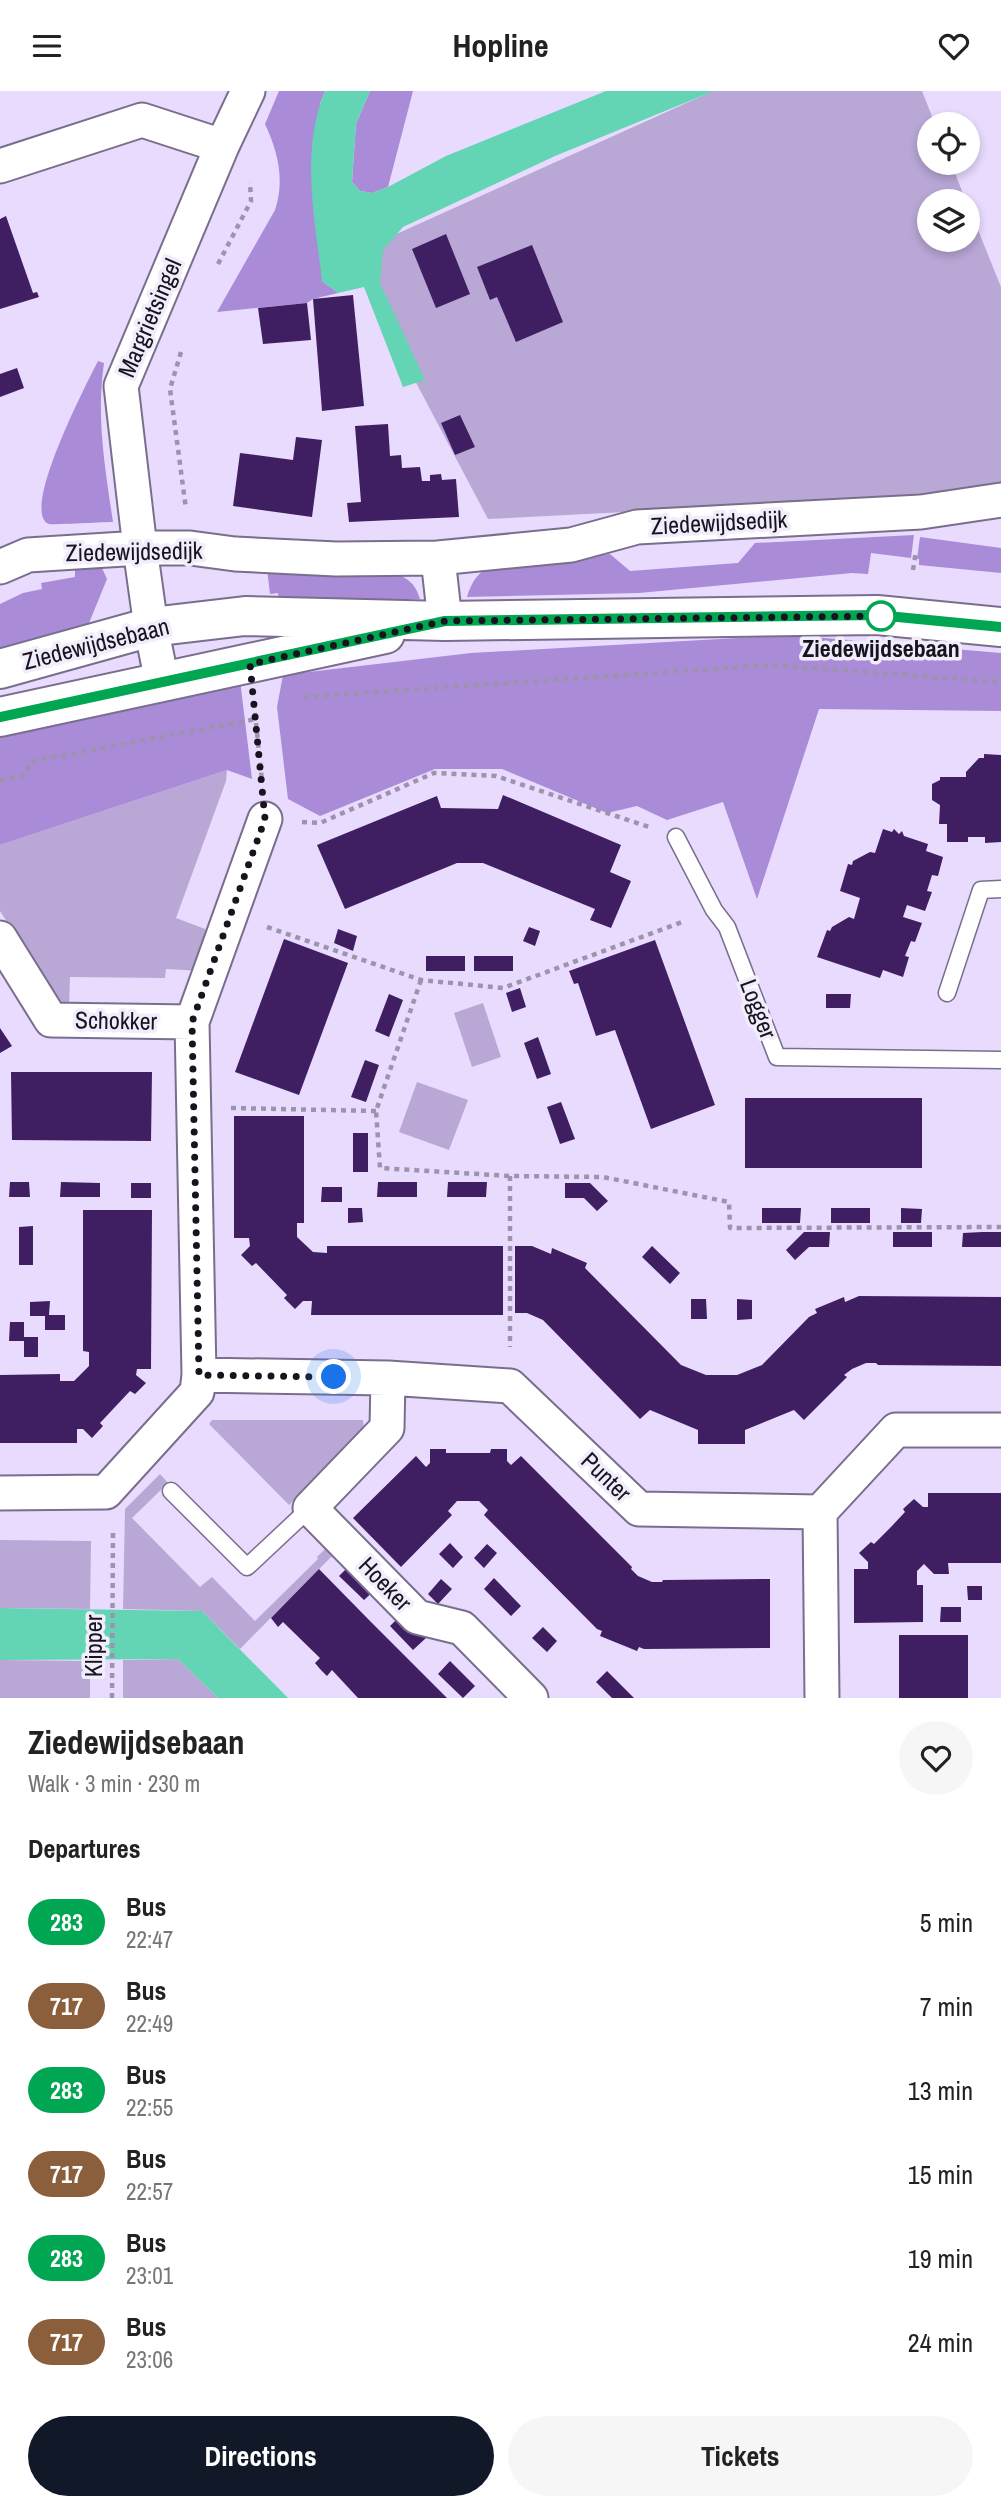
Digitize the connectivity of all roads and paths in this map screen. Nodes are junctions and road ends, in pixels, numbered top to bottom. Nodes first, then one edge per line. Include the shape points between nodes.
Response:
1 (248, 91) edge
2 (222, 146) junction
3 (0, 166) edge
4 (250, 174) dead end
5 (215, 270) dead end
6 (184, 341) dead end
7 (1001, 500) edge
8 (140, 548) junction
9 (190, 548) junction
10 (438, 558) junction
11 (0, 567) edge
12 (445, 621) junction
13 (151, 627) junction
14 (1001, 627) edge
15 (250, 664) junction
16 (0, 669) edge
17 (162, 682) junction
18 (1001, 682) edge
19 (295, 698) dead end
20 (0, 717) edge
21 (256, 719) junction
22 (0, 780) edge
23 (265, 819) junction
24 (676, 837) joint
25 (1001, 889) edge
26 (714, 910) junction
27 (230, 914) junction
28 (0, 938) edge
29 (421, 980) junction
30 (947, 993) dead end
31 (192, 1022) junction
32 (1001, 1060) edge
33 (195, 1108) junction
34 (376, 1111) junction
35 (510, 1176) junction
36 (1001, 1227) edge
37 (199, 1375) junction
38 (388, 1378) junction
39 (510, 1386) junction
40 (1001, 1430) edge
41 (171, 1491) dead end
42 (106, 1492) junction
43 (0, 1493) edge
44 (310, 1508) junction
45 (820, 1512) junction
46 (112, 1698) edge
47 (531, 1698) edge
48 (822, 1698) edge

1 - 2 street, Margrietsingel
2 - 3 street via 142,120
2 - 8 street, Margrietsingel via 121,386
4 - 5 path, Margrietsingel via 251,201
6 - 9 path, Margrietsingel via 170,389
7 - 10 street, Ziedewijdsedijk via 921,512 637,527 571,545
8 - 9 street, Ziedewijdsedijk
8 - 11 street, Ziedewijdsedijk via 28,555
8 - 13 street, Margrietsingel
9 - 10 street, Ziedewijdsedijk via 336,559
10 - 12 street
12 - 13 street, Ziedewijdsebaan via 245,616
12 - 14 street, Ziedewijdsebaan via 877,615
12 - 15 street, Ziedewijdsebaan
13 - 16 street, Ziedewijdsebaan
13 - 17 street, Margrietsingel
15 - 17 street, Ziedewijdsebaan
15 - 21 path
17 - 20 street, Ziedewijdsebaan
18 - 19 path via 772,665
21 - 22 path via 33,761 22,776
21 - 23 path
23 - 24 path via 320,823 434,773 484,775
23 - 27 street
24 - 26 lane, Logger
25 - 30 lane via 981,890
26 - 29 path via 503,988
26 - 32 lane, Logger via 727,927 777,1057
27 - 29 path
27 - 31 street
28 - 31 street, Schokker via 51,1020
29 - 34 path
31 - 33 street, Schokker
33 - 34 path
33 - 37 street, Schokker
34 - 35 path via 380,1168
35 - 36 path via 603,1177 729,1202 730,1228
35 - 39 path
37 - 38 street
37 - 42 street, Schokker via 197,1392
38 - 39 street
38 - 44 street via 387,1428
39 - 45 street, Punter via 639,1509
40 - 45 street via 896,1430
41 - 44 lane via 247,1567
42 - 43 street
42 - 46 path, Klipper via 113,1511
44 - 47 street, Hoeker via 417,1617 462,1628
45 - 48 street

